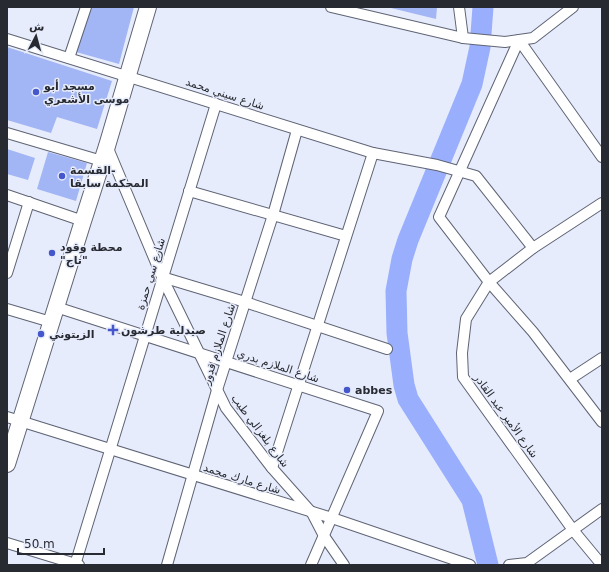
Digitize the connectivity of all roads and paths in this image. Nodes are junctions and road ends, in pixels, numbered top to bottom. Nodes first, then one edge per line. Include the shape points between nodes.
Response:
1 (86, 7) edge
2 (148, 7) edge
3 (331, 7) edge
4 (459, 7) edge
5 (574, 7) edge
6 (463, 38) junction
7 (7, 39) edge
8 (519, 40) junction
9 (69, 58) junction
10 (127, 76) junction
11 (216, 104) junction
12 (297, 130) junction
13 (7, 133) edge
14 (373, 153) junction
15 (105, 154) junction
16 (602, 157) edge
17 (460, 172) junction
18 (189, 191) junction
19 (7, 195) edge
20 (29, 202) junction
21 (602, 203) edge
22 (273, 215) junction
23 (82, 220) junction
24 (346, 236) junction
25 (533, 248) junction
26 (7, 273) edge
27 (162, 277) junction
28 (489, 282) junction
29 (245, 302) junction
30 (56, 307) junction
31 (7, 310) edge
32 (51, 322) junction
33 (318, 325) junction
34 (146, 335) junction
35 (387, 349) dead end
36 (198, 352) junction
37 (602, 358) edge
38 (226, 362) junction
39 (570, 379) junction
40 (299, 385) junction
41 (217, 390) junction
42 (14, 419) edge
43 (602, 422) edge
44 (110, 450) junction
45 (7, 464) edge
46 (272, 468) junction
47 (194, 476) junction
48 (602, 509) edge
49 (312, 513) junction
50 (332, 518) junction
51 (573, 530) junction
52 (324, 536) junction
53 (7, 542) edge
54 (442, 561) edge
55 (77, 565) edge
56 (167, 565) edge
57 (312, 565) edge
58 (344, 565) edge
59 (470, 565) edge
60 (508, 565) edge
61 (602, 565) edge

1 - 9 street
2 - 10 main road
3 - 6 street
4 - 6 street
5 - 8 street via 533,38
6 - 8 street via 505,42
7 - 9 street, شارع سيني محمد
8 - 16 street
8 - 17 street
9 - 10 street, شارع سيني محمد
10 - 11 street, شارع سيني محمد
10 - 15 main road
11 - 12 street, شارع سيني محمد
11 - 18 street, شارع سي حمزة
12 - 14 street, شارع سيني محمد
12 - 22 street, شارع الملازم قدور
13 - 15 street
14 - 17 street, شارع سيني محمد
14 - 24 street
15 - 23 main road
15 - 27 street, شارع بلغزالي طيب
17 - 25 street, شارع سيني محمد via 476,176
17 - 28 street via 439,217
18 - 22 street
18 - 27 street, شارع سي حمزة
19 - 20 street
20 - 23 street
20 - 26 street
21 - 25 street, شارع الأمير عبد القادر
22 - 24 street
22 - 29 street, شارع الملازم قدور
23 - 30 main road
24 - 33 street
25 - 28 street, شارع الأمير عبد القادر
27 - 29 street
27 - 34 street, شارع سي حمزة
27 - 36 street, شارع بلغزالي طيب
28 - 39 street via 534,332
28 - 51 street, شارع الأمير عبد القادر via 466,319 462,353 463,377
29 - 33 street
29 - 38 street, شارع الملازم قدور
30 - 32 main road
30 - 34 street, شارع الملازم بدري
31 - 32 street
32 - 42 main road
33 - 35 street
33 - 40 street
34 - 36 street, شارع الملازم بدري
34 - 44 street, شارع سي حمزة
36 - 38 street, شارع الملازم بدري
36 - 41 street, شارع بلغزالي طيب
37 - 39 street
38 - 40 street, شارع الملازم بدري
38 - 41 street, شارع الملازم قدور
39 - 43 street
40 - 46 street
40 - 50 street, شارع الملازم بدري via 378,411
41 - 46 street, شارع بلغزالي طيب via 226,408
41 - 47 street, شارع الملازم قدور
42 - 44 street, شارع مارك محمد
42 - 45 main road
44 - 47 street, شارع مارك محمد
44 - 55 street, شارع سي حمزة
46 - 49 street, شارع بلغزالي طيب
47 - 49 street, شارع مارك محمد
47 - 56 street, شارع الملازم قدور
48 - 51 street
49 - 50 street, شارع مارك محمد
49 - 52 street, شارع بلغزالي طيب
50 - 52 street
50 - 54 street, شارع مارك محمد
51 - 60 street via 527,563
51 - 61 street, شارع الأمير عبد القادر
52 - 57 street
52 - 58 street, شارع بلغزالي طيب
53 - 55 street
54 - 59 street, شارع مارك محمد

